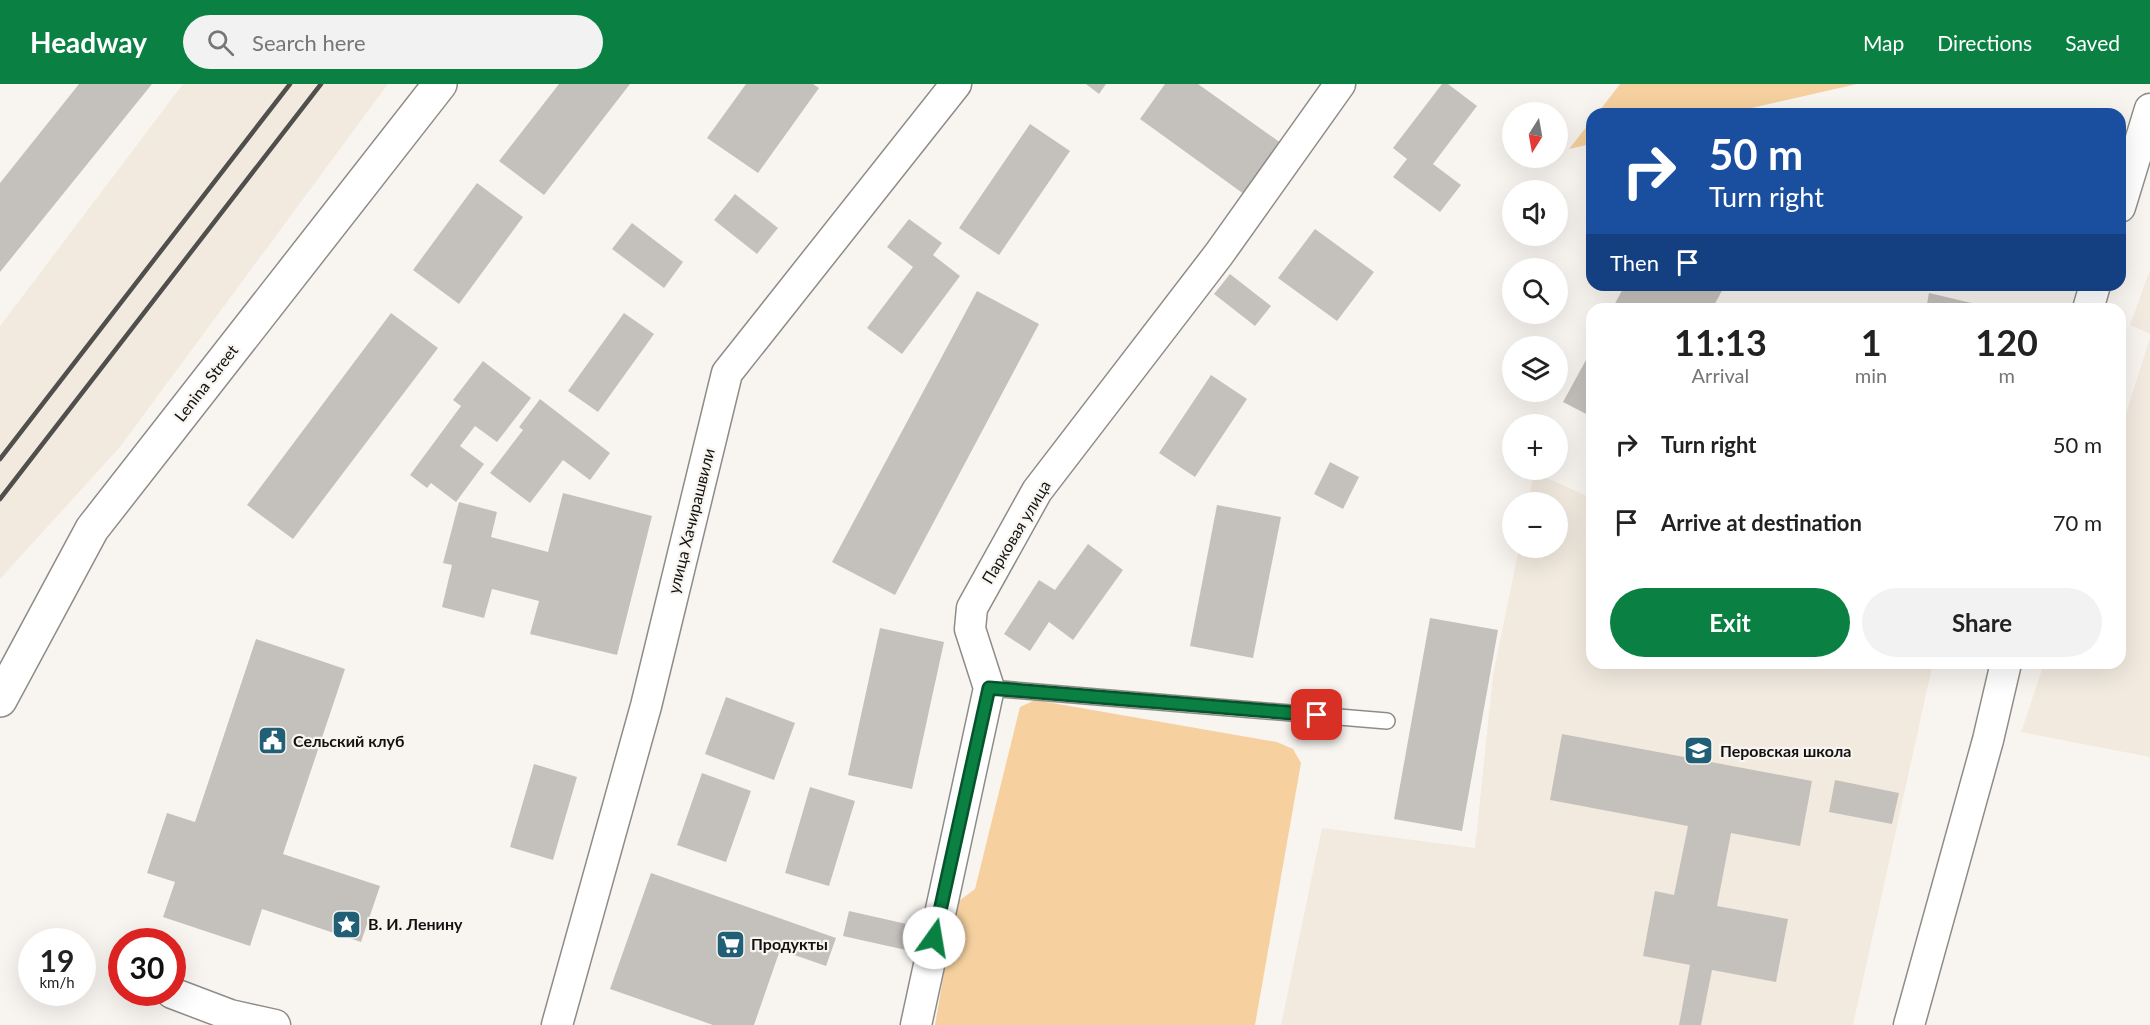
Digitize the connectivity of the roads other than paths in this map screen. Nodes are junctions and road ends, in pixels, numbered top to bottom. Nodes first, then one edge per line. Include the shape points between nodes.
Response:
1 (440, 84) edge
2 (956, 84) edge
3 (1340, 84) edge
4 (2150, 109) edge
5 (2126, 187) edge
6 (2005, 669) edge
7 (989, 688) junction
8 (0, 700) edge
9 (1388, 721) dead end
10 (186, 998) edge
11 (275, 1025) edge
12 (557, 1025) edge
13 (916, 1025) edge
14 (1909, 1025) edge

1 - 8 street, Lenina Street via 92,529
2 - 12 street, улица Хачирашвили via 727,373 646,706
3 - 7 street, Парковая улица via 1219,254 1037,491 972,608 970,628
4 - 5 street
6 - 14 street via 1986,750
7 - 9 lane
7 - 13 street, Парковая улица
10 - 11 street via 231,1015

